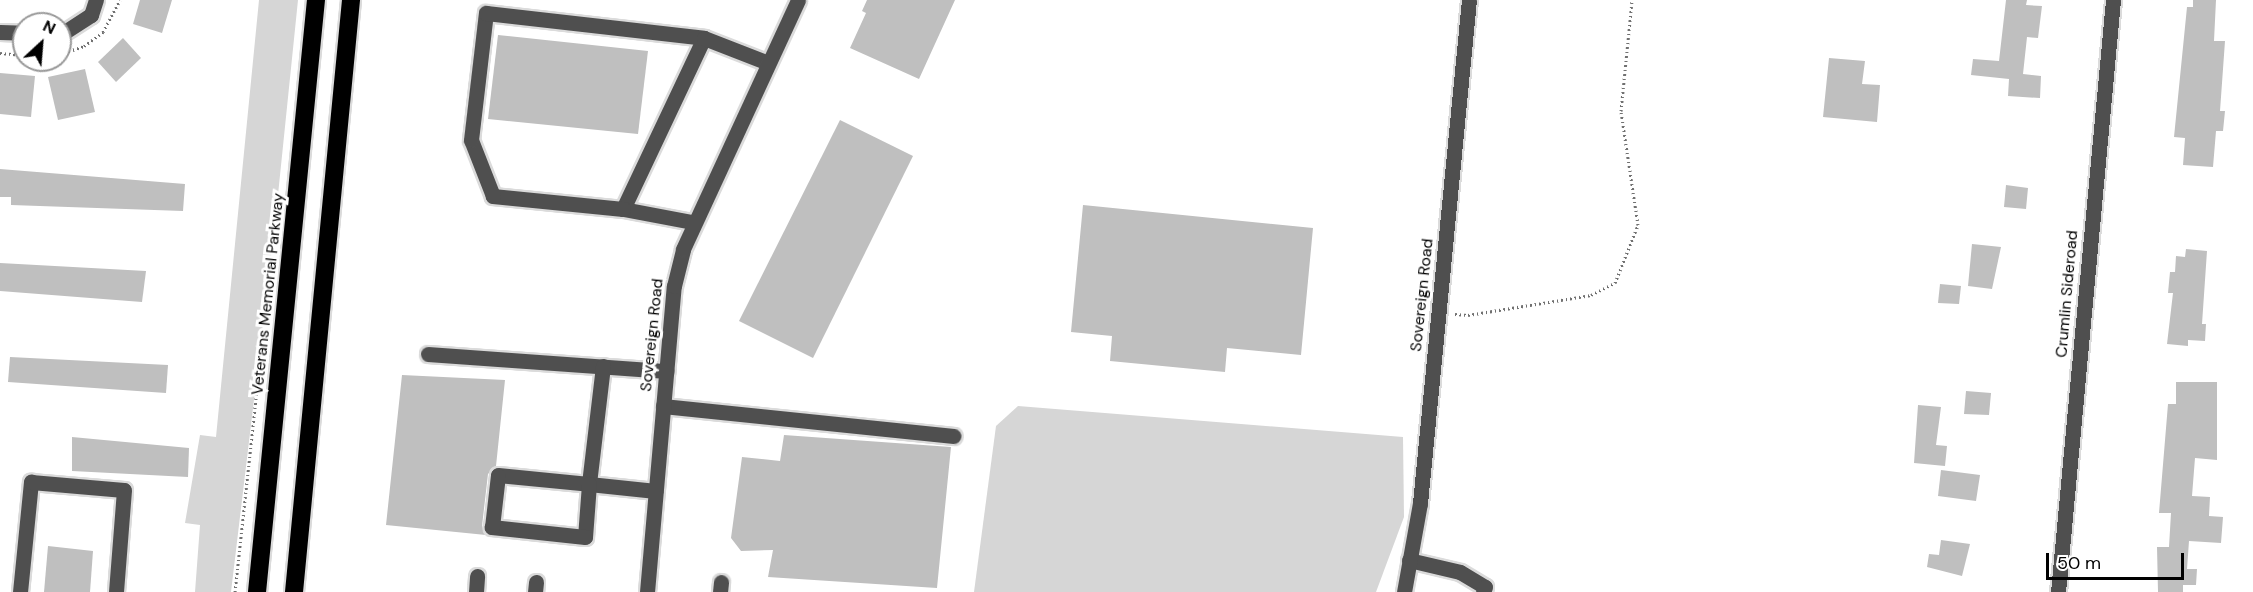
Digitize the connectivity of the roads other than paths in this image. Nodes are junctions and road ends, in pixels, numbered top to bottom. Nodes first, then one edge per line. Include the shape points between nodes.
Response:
1 (96, 0) edge
2 (316, 0) edge
3 (351, 0) edge
4 (798, 0) edge
5 (1469, 0) edge
6 (2113, 0) edge
7 (72, 27) edge
8 (704, 38) junction
9 (768, 63) junction
10 (623, 209) junction
11 (692, 222) junction
12 (428, 354) dead end
13 (603, 366) junction
14 (666, 371) junction
15 (663, 406) junction
16 (953, 436) dead end
17 (589, 484) junction
18 (656, 491) junction
19 (1409, 560) junction
20 (477, 576) dead end
21 (20, 592) edge
22 (116, 592) edge
23 (257, 592) edge
24 (294, 592) edge
25 (476, 592) edge
26 (647, 592) edge
27 (1404, 592) edge
28 (1483, 592) edge
29 (2058, 592) edge

1 - 7 street via 91,15
2 - 23 highway, Veterans Memorial Parkway
3 - 24 highway
4 - 9 street, Sovereign Road
5 - 19 street, Sovereign Road via 1420,503
6 - 29 street, Crumlin Sideroad
8 - 9 street
8 - 10 street
8 - 10 street via 486,13 471,140 493,196
9 - 11 street, Sovereign Road
10 - 11 street
11 - 14 street, Sovereign Road via 674,286
12 - 13 street
13 - 14 street
13 - 17 street
14 - 15 street, Sovereign Road
15 - 16 street
15 - 18 street, Sovereign Road
17 - 17 street via 498,475 492,527 585,537
17 - 18 street
18 - 26 street, Sovereign Road
19 - 27 street, Sovereign Road
19 - 28 street via 1460,572 1485,587
20 - 25 street
21 - 22 street via 30,482 124,490

